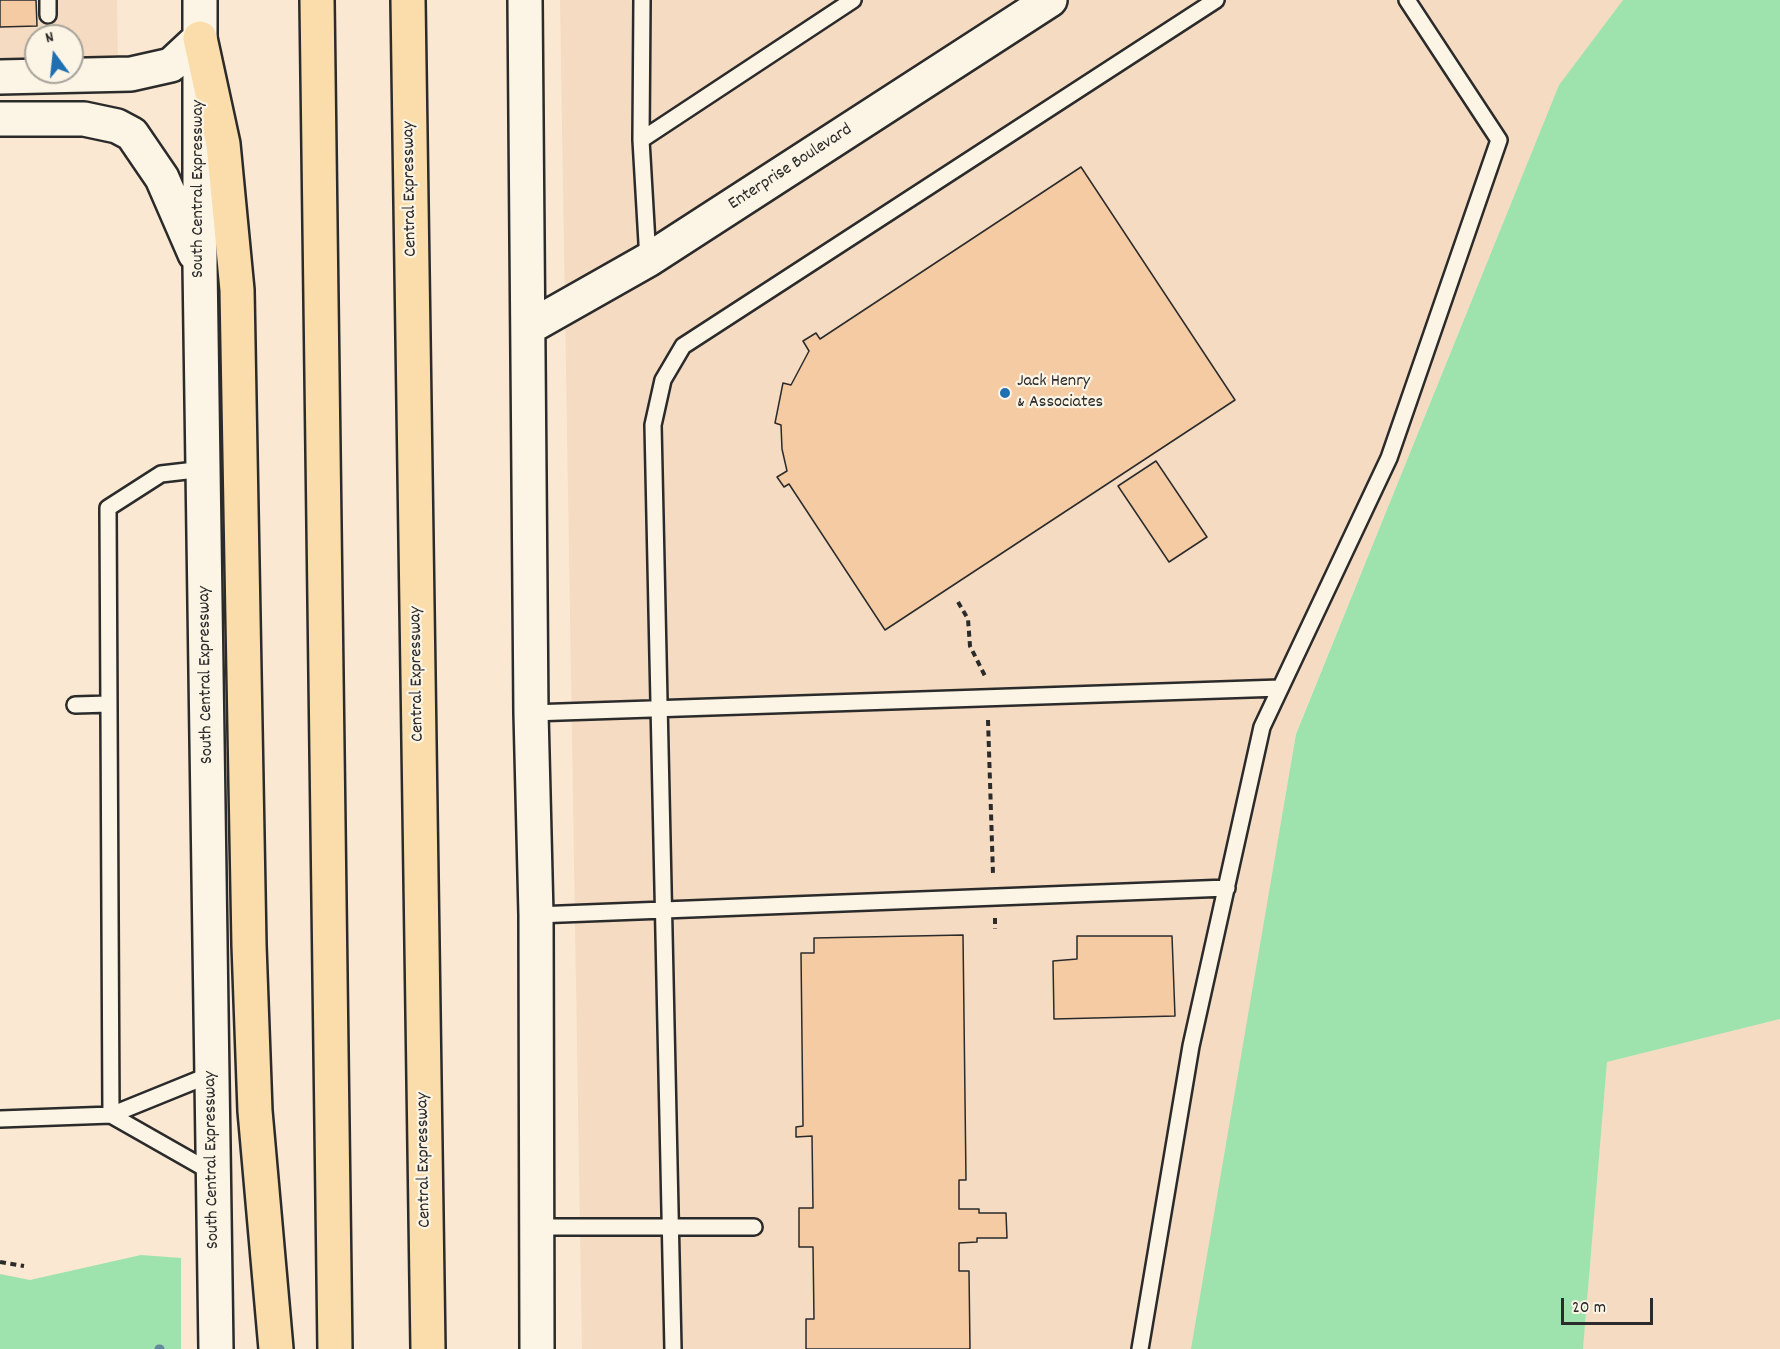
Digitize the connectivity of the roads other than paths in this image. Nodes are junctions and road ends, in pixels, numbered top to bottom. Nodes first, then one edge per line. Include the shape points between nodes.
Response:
1 (200, 0) edge
2 (317, 0) edge
3 (408, 0) edge
4 (525, 0) edge
5 (642, 0) edge
6 (853, 0) edge
7 (1050, 0) edge
8 (1216, 0) edge
9 (1407, 0) edge
10 (200, 38) junction
11 (0, 77) edge
12 (0, 119) edge
13 (641, 140) junction
14 (648, 260) junction
15 (200, 265) junction
16 (528, 328) junction
17 (204, 469) junction
18 (1280, 688) junction
19 (109, 704) junction
20 (75, 705) dead end
21 (660, 709) junction
22 (531, 713) junction
23 (1227, 888) junction
24 (664, 910) junction
25 (536, 915) junction
26 (212, 1074) junction
27 (111, 1115) junction
28 (0, 1119) edge
29 (213, 1173) junction
30 (536, 1227) junction
31 (671, 1227) junction
32 (754, 1227) dead end
33 (216, 1349) edge
34 (276, 1349) edge
35 (335, 1349) edge
36 (428, 1349) edge
37 (537, 1349) edge
38 (673, 1349) edge
39 (1140, 1349) edge

1 - 10 main road, South Central Expressway
2 - 35 highway
3 - 36 highway, Central Expressway
4 - 16 main road
5 - 13 lane
6 - 13 lane
7 - 14 main road, Enterprise Boulevard
8 - 21 lane via 683,346 663,380 653,425
9 - 18 lane via 1499,140 1389,458
10 - 11 main road via 171,65 131,74
10 - 15 main road, South Central Expressway
10 - 34 highway via 223,144 237,290 255,1111
12 - 15 main road via 84,119 117,126 132,134 162,178
13 - 14 lane
14 - 16 main road, Enterprise Boulevard
15 - 17 main road, South Central Expressway
16 - 22 main road
17 - 19 lane via 161,474 108,508
17 - 26 main road, South Central Expressway
18 - 21 lane
18 - 23 lane via 1262,727
19 - 20 lane
19 - 27 lane
21 - 22 lane
21 - 24 lane
22 - 25 main road
23 - 24 lane
23 - 39 lane via 1191,1046
24 - 25 lane
24 - 31 lane
25 - 30 main road
26 - 27 lane
26 - 29 main road, South Central Expressway
27 - 28 lane
27 - 29 lane
29 - 33 main road, South Central Expressway
30 - 31 lane
30 - 37 main road
31 - 32 lane
31 - 38 lane

